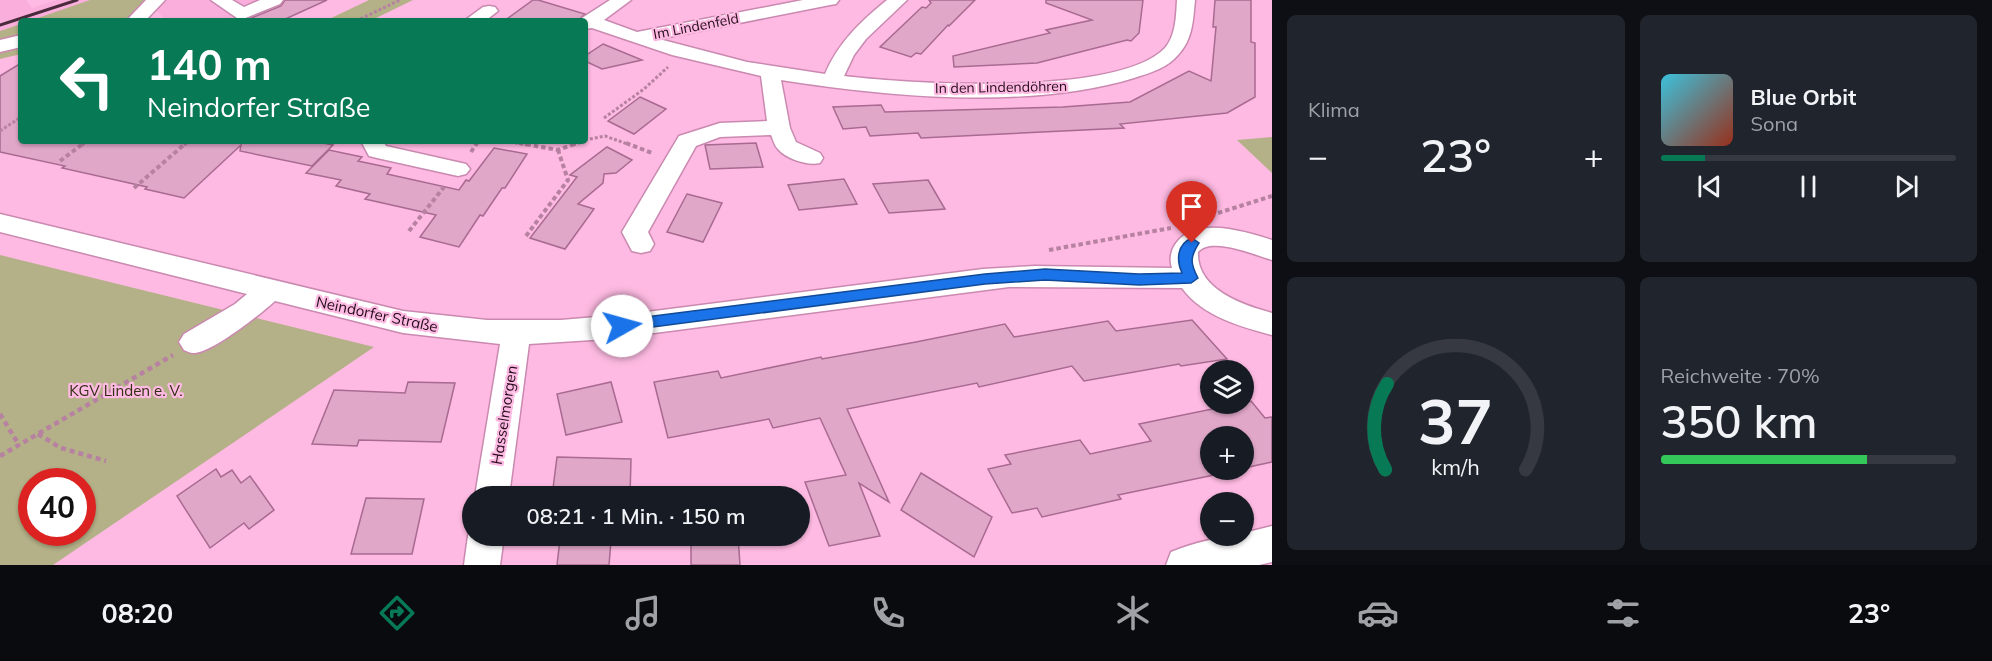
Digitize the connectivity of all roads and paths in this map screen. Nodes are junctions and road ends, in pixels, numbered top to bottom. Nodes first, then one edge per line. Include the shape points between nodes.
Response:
1 (156, 0) edge
2 (220, 0) edge
3 (274, 0) edge
4 (400, 0) edge
5 (622, 0) edge
6 (830, 0) edge
7 (898, 0) edge
8 (1186, 0) edge
9 (489, 11) dead end
10 (138, 18) edge
11 (362, 18) edge
12 (478, 18) edge
13 (588, 22) edge
14 (588, 23) edge
15 (634, 38) junction
16 (18, 42) edge
17 (0, 46) edge
18 (684, 52) junction
19 (770, 72) junction
20 (832, 80) junction
21 (604, 118) dead end
22 (18, 119) edge
23 (779, 128) junction
24 (0, 131) edge
25 (588, 140) edge
26 (83, 144) edge
27 (185, 144) edge
28 (374, 144) edge
29 (523, 144) edge
30 (575, 144) edge
31 (558, 150) junction
32 (675, 158) junction
33 (812, 158) dead end
34 (60, 162) dead end
35 (459, 168) dead end
36 (134, 188) dead end
37 (0, 223) edge
38 (526, 236) dead end
39 (641, 244) dead end
40 (1272, 251) edge
41 (1191, 278) junction
42 (270, 289) junction
43 (1272, 324) edge
44 (516, 333) junction
45 (194, 342) joint
46 (0, 414) edge
47 (38, 434) junction
48 (19, 445) junction
49 (0, 456) edge
50 (106, 461) dead end
51 (493, 486) edge
52 (1272, 544) edge
53 (485, 546) edge
54 (482, 565) edge
55 (1184, 565) edge

1 - 10 street
2 - 3 street via 243,14
4 - 11 path
5 - 13 street, In den Lindendöhren
6 - 15 street, Im Lindenfeld
7 - 20 street via 855,38
8 - 20 street, In den Lindendöhren via 1182,37 1171,53 1148,67 1109,80 1072,86 979,90 906,89
9 - 12 street
14 - 15 street, In den Lindendöhren
15 - 18 street, In den Lindendöhren
16 - 17 street
18 - 19 street, In den Lindendöhren
18 - 21 path via 644,89
19 - 20 street, In den Lindendöhren
19 - 23 street
22 - 24 path
23 - 32 street via 700,133 687,141
23 - 33 street via 787,146
25 - 32 path via 615,138 645,152
26 - 34 path
27 - 36 path
28 - 35 street via 377,151
29 - 31 path
30 - 31 path
31 - 38 path via 568,180
32 - 39 street via 635,232
37 - 42 street, Neindorfer Straße
40 - 41 street via 1245,240 1206,237 1192,243 1185,252 1184,264
41 - 43 street via 1225,308
41 - 44 street, Neindorfer Straße via 1139,280 1045,274 563,332
42 - 44 street, Neindorfer Straße via 403,322 454,330
42 - 45 street via 245,312
44 - 51 street, Hasselmorgen
45 - 47 path
46 - 48 path
47 - 48 path
47 - 50 path via 60,448
48 - 49 path
52 - 55 street
53 - 54 street

